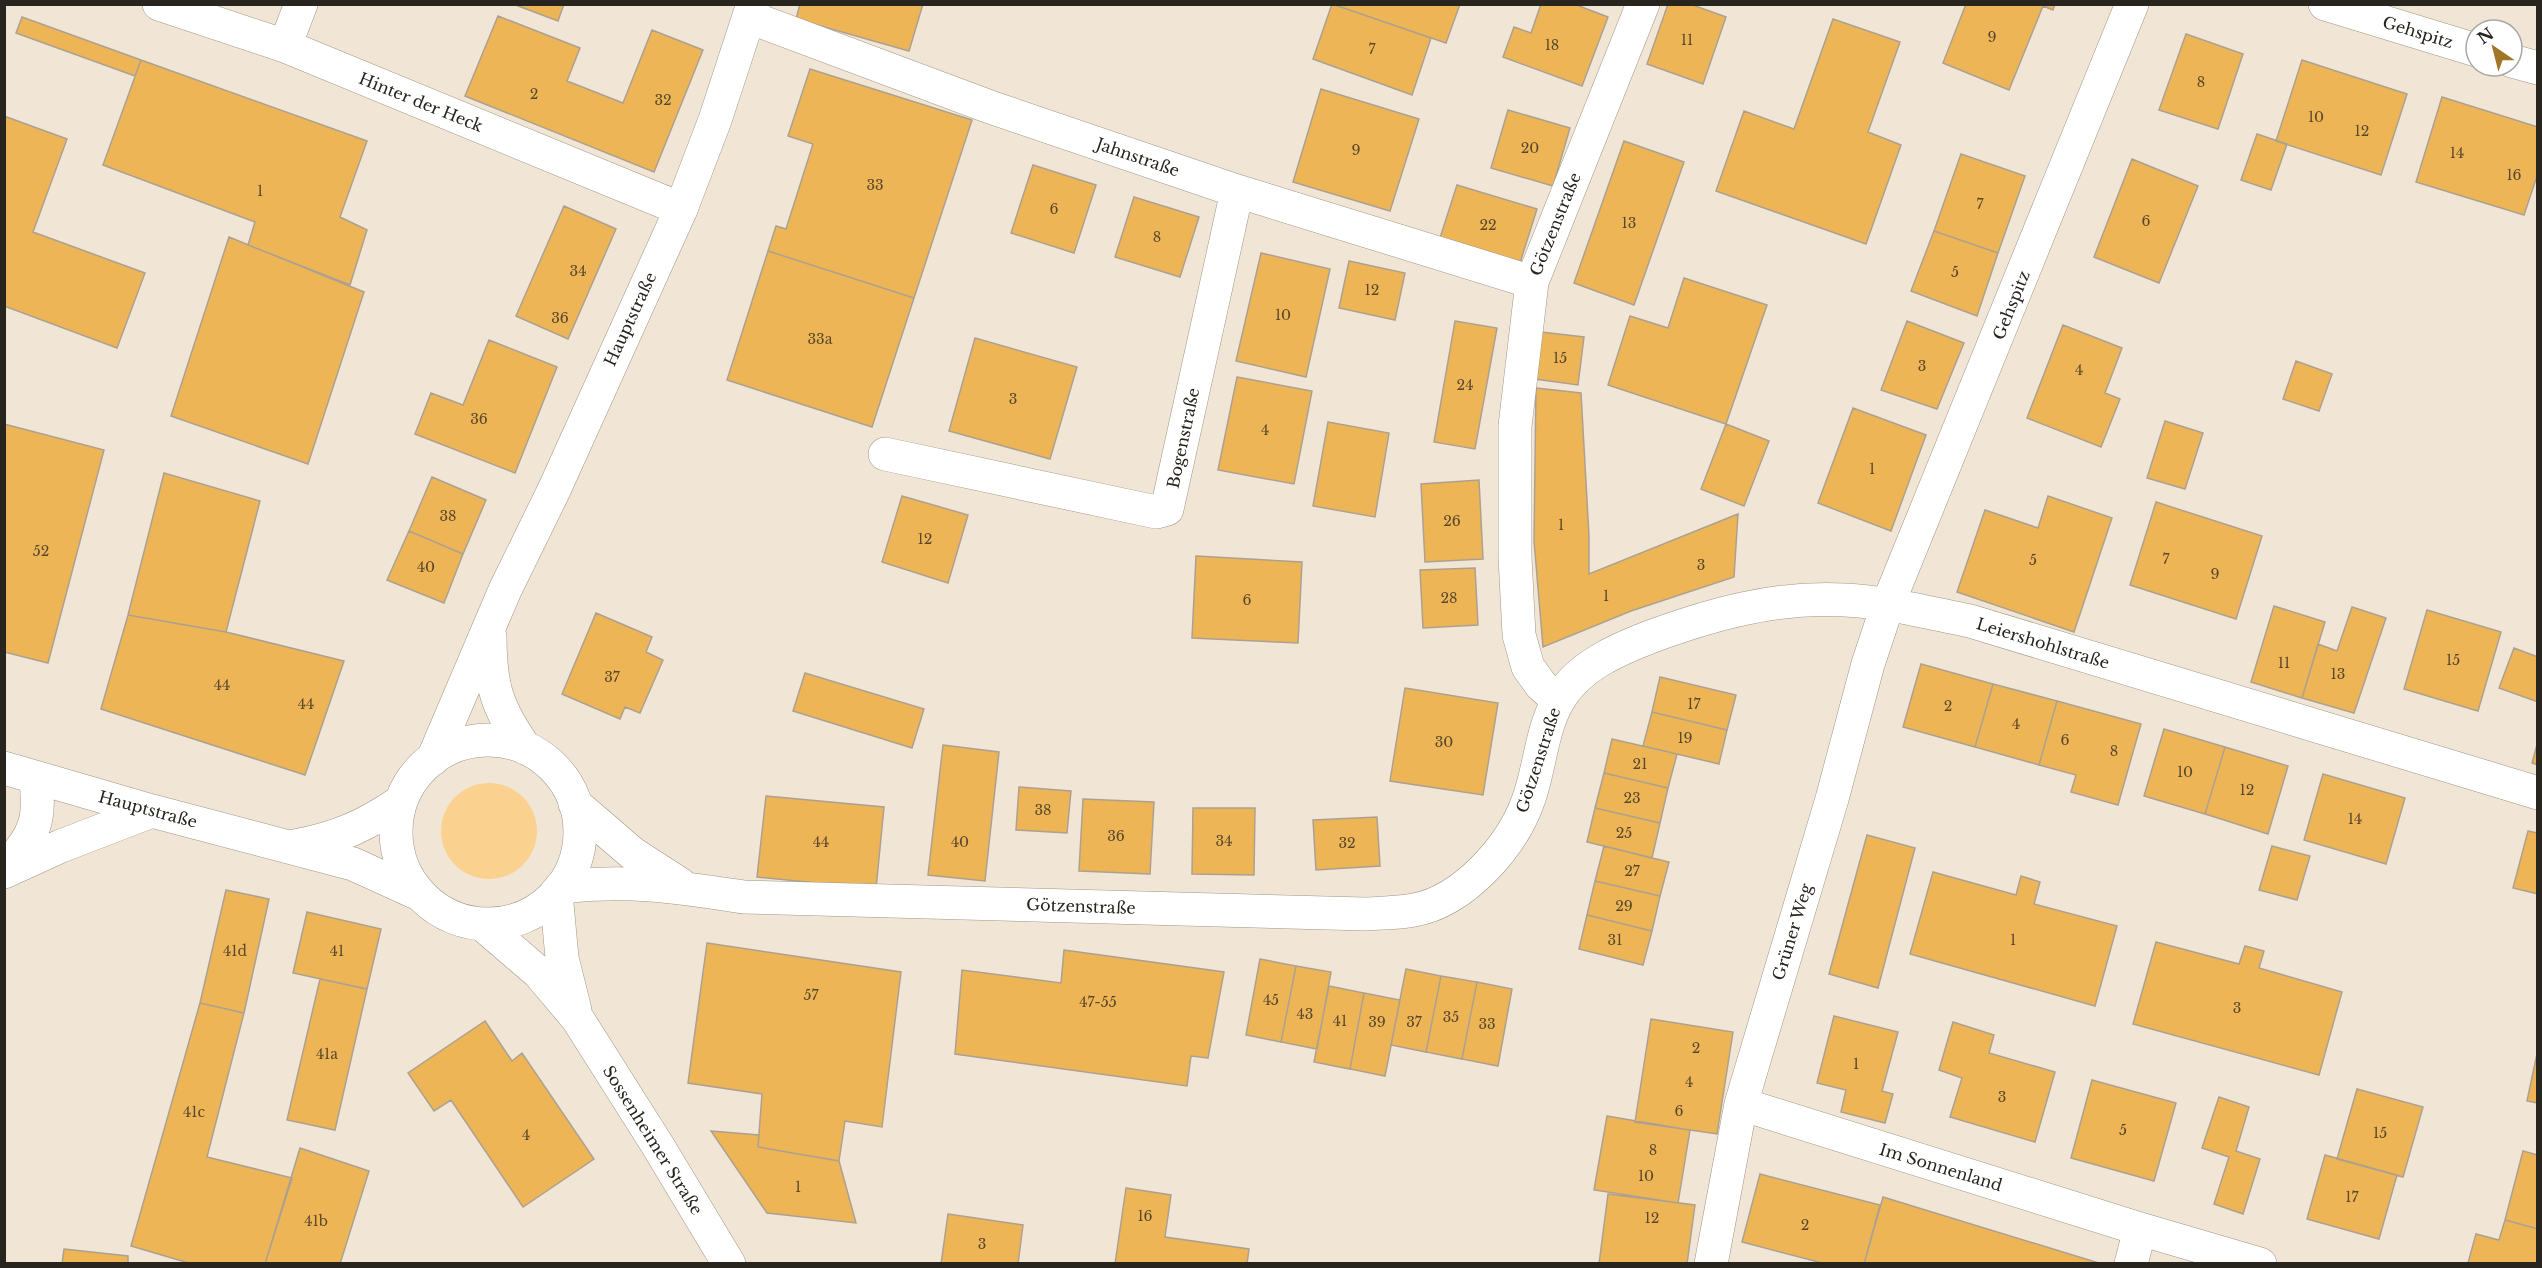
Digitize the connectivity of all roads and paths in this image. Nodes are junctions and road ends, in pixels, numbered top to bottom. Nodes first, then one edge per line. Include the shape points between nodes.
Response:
1 (159, 4) edge
2 (301, 4) edge
3 (1643, 4) edge
4 (2132, 4) edge
5 (2325, 4) edge
6 (751, 11) edge
7 (285, 46) junction
8 (2464, 46) edge
9 (1237, 191) junction
10 (681, 209) junction
11 (1532, 282) junction
12 (885, 454) dead end
13 (1888, 604) junction
14 (490, 626) junction
15 (1558, 700) junction
16 (525, 748) junction
17 (433, 759) junction
18 (20, 773) edge
19 (2538, 793) edge
20 (400, 802) junction
21 (576, 804) junction
22 (152, 812) junction
23 (293, 847) junction
24 (4, 867) edge
25 (4, 872) edge
26 (684, 887) junction
27 (558, 890) junction
28 (419, 894) junction
29 (482, 924) junction
30 (577, 1018) junction
31 (1741, 1104) junction
32 (2140, 1229) junction
33 (729, 1263) edge
34 (1711, 1263) edge
35 (2131, 1263) edge
36 (2260, 1263) edge

1 - 7 street, Hinter der Heck
2 - 7 street
3 - 11 street, Götzenstraße
4 - 13 street, Gehspitz
5 - 8 street, Gehspitz
6 - 9 street, Jahnstraße via 990,107
6 - 10 street, Hauptstraße via 716,120
7 - 10 street, Hinter der Heck
9 - 11 street, Jahnstraße
9 - 12 street, Bogenstraße via 1167,509 1156,512
10 - 14 street, Hauptstraße
11 - 15 street, Götzenstraße via 1515,426 1519,635 1528,667
13 - 15 street, Leiershohlstraße via 1843,600 1785,602 1722,613 1602,658
13 - 19 street, Leiershohlstraße via 1970,621
13 - 31 street, Grüner Weg
14 - 16 street, Hauptstraße via 492,683 506,720
14 - 17 street, Hauptstraße
15 - 26 street, Götzenstraße via 1528,801 1509,839 1482,871 1450,897 1416,910 1365,914 744,897
16 - 17 street, Hauptstraße via 506,741 467,742
16 - 21 street, Hauptstraße via 556,771
17 - 20 street, Hauptstraße via 408,785
18 - 22 street, Hauptstraße
18 - 24 street via 40,803 36,824 26,842
20 - 23 street, Hauptstraße via 345,834
20 - 28 street, Hauptstraße via 396,842 406,875
21 - 26 street, Götzenstraße via 632,853
21 - 27 street, Hauptstraße via 579,842 570,874
22 - 23 street, Hauptstraße
22 - 25 street
23 - 28 street, Hauptstraße via 353,864
26 - 27 street, Götzenstraße via 627,882
27 - 29 street, Hauptstraße via 529,914 500,924
27 - 30 street, Sossenheimer Straße via 562,958
28 - 29 street, Hauptstraße via 448,915
29 - 30 street, Sossenheimer Straße via 539,973
30 - 33 street, Sossenheimer Straße
31 - 32 street, Im Sonnenland
31 - 34 street, Grüner Weg
32 - 35 street
32 - 36 street, Im Sonnenland

